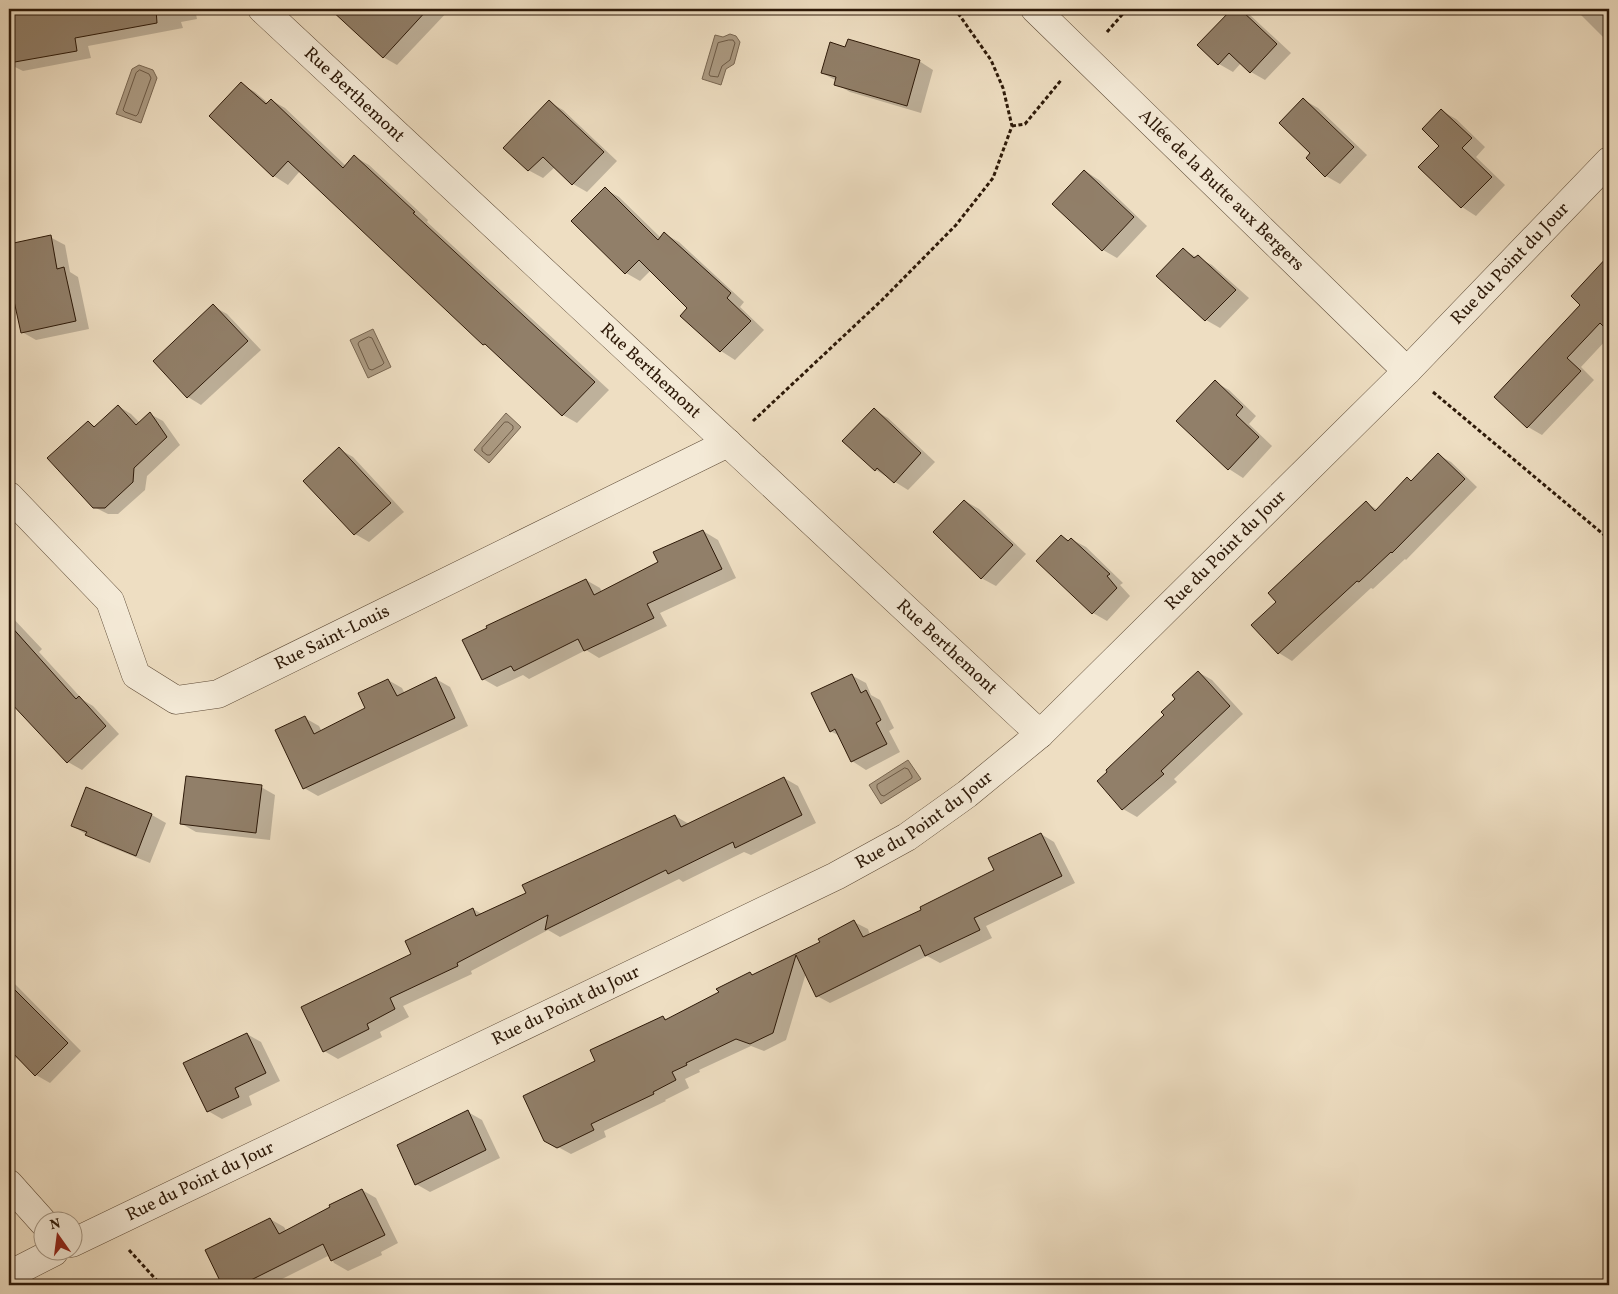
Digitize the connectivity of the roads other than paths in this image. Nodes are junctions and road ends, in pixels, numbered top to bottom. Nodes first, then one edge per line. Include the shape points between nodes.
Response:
1 (262, 9) edge
2 (1036, 9) edge
3 (1609, 161) edge
4 (1407, 371) junction
5 (728, 443) junction
6 (9, 496) edge
7 (1040, 734) junction
8 (9, 1184) edge
9 (34, 1212) edge
10 (82, 1238) edge
11 (34, 1262) edge
12 (9, 1275) edge

1 - 5 street, Rue Berthemont
2 - 4 street, Allée de la Butte aux Bergers
3 - 4 street, Rue du Point du Jour
4 - 7 street, Rue du Point du Jour
5 - 6 street, Rue Saint-Louis via 218,694 176,700 136,675 110,601
5 - 7 street, Rue Berthemont
7 - 10 street, Rue du Point du Jour via 907,837 836,876
8 - 9 street
11 - 12 street

